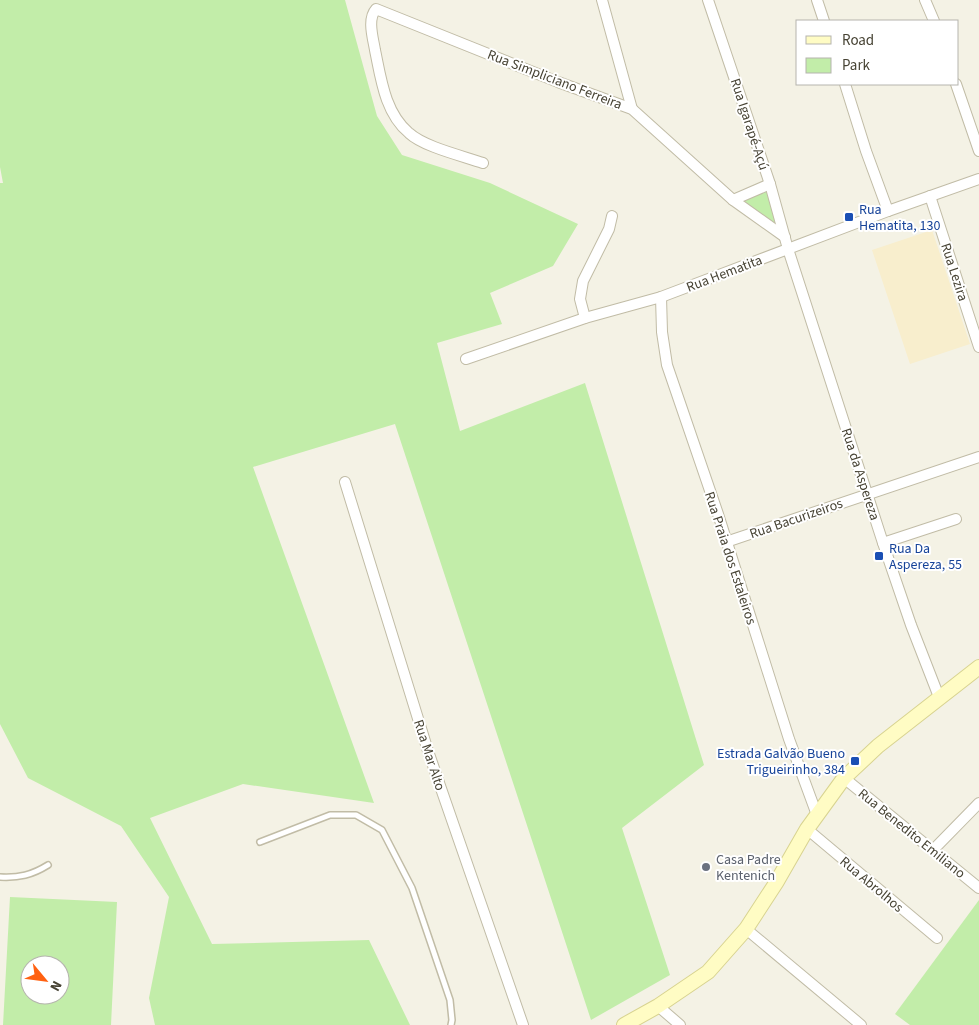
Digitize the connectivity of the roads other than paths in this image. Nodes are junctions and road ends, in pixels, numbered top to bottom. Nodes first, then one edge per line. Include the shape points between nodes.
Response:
1 (602, 0) edge
2 (708, 0) edge
3 (817, 0) edge
4 (925, 0) edge
5 (824, 20) edge
6 (934, 20) edge
7 (845, 85) edge
8 (956, 85) edge
9 (632, 109) junction
10 (979, 151) edge
11 (483, 163) dead end
12 (979, 179) edge
13 (770, 184) junction
14 (930, 196) junction
15 (734, 200) junction
16 (888, 211) junction
17 (612, 216) dead end
18 (785, 237) junction
19 (788, 249) junction
20 (661, 297) junction
21 (585, 318) junction
22 (979, 347) edge
23 (466, 360) dead end
24 (979, 457) edge
25 (345, 482) dead end
26 (867, 494) junction
27 (956, 519) dead end
28 (726, 542) junction
29 (883, 543) junction
30 (979, 667) edge
31 (939, 697) junction
32 (844, 778) junction
33 (979, 803) edge
34 (817, 815) junction
35 (807, 830) junction
36 (260, 842) dead end
37 (934, 850) junction
38 (48, 865) dead end
39 (0, 877) edge
40 (979, 888) edge
41 (746, 929) junction
42 (937, 938) dead end
43 (658, 1006) junction
44 (451, 1025) edge
45 (523, 1025) edge
46 (624, 1025) edge
47 (680, 1025) edge
48 (861, 1025) edge

1 - 9 street
2 - 13 street, Rua Igarapé-Açú
3 - 5 street
4 - 6 street
7 - 16 street
8 - 10 street
9 - 11 street, Rua Simpliciano Ferreira via 376,9 372,33 383,88 396,119 409,134 424,142
9 - 15 street, Rua Simpliciano Ferreira
12 - 14 street, Rua Hematita
13 - 15 street
13 - 18 street, Rua Igarapé-Açú
14 - 16 street, Rua Hematita
14 - 22 street, Rua Lezira
15 - 18 street, Rua Simpliciano Ferreira
16 - 19 street, Rua Hematita
17 - 21 street via 609,229 583,280 580,299
18 - 19 street, Rua Igarapé-Açú
19 - 20 street, Rua Hematita
19 - 26 street, Rua da Aspereza
20 - 21 street, Rua Hematita
20 - 28 street, Rua Praia dos Estaleiros via 662,340 667,365
21 - 23 street, Rua Hematita
24 - 26 street, Rua Bacurizeiros
25 - 45 street, Rua Mar Alto via 428,751
26 - 28 street, Rua Bacurizeiros
26 - 29 street, Rua da Aspereza
27 - 29 street
28 - 34 street, Rua Praia dos Estaleiros
29 - 31 street, Rua da Aspereza
30 - 31 street
31 - 32 street
32 - 34 street
32 - 37 street, Rua Benedito Emiliano
33 - 37 street
34 - 35 street
35 - 41 street
35 - 42 street, Rua Abrolhos
36 - 44 lane via 330,816 356,815 382,830 412,888 450,1000
37 - 40 street, Rua Benedito Emiliano
38 - 39 lane via 34,874
41 - 43 street via 708,972
41 - 48 street
43 - 46 street
43 - 47 street

